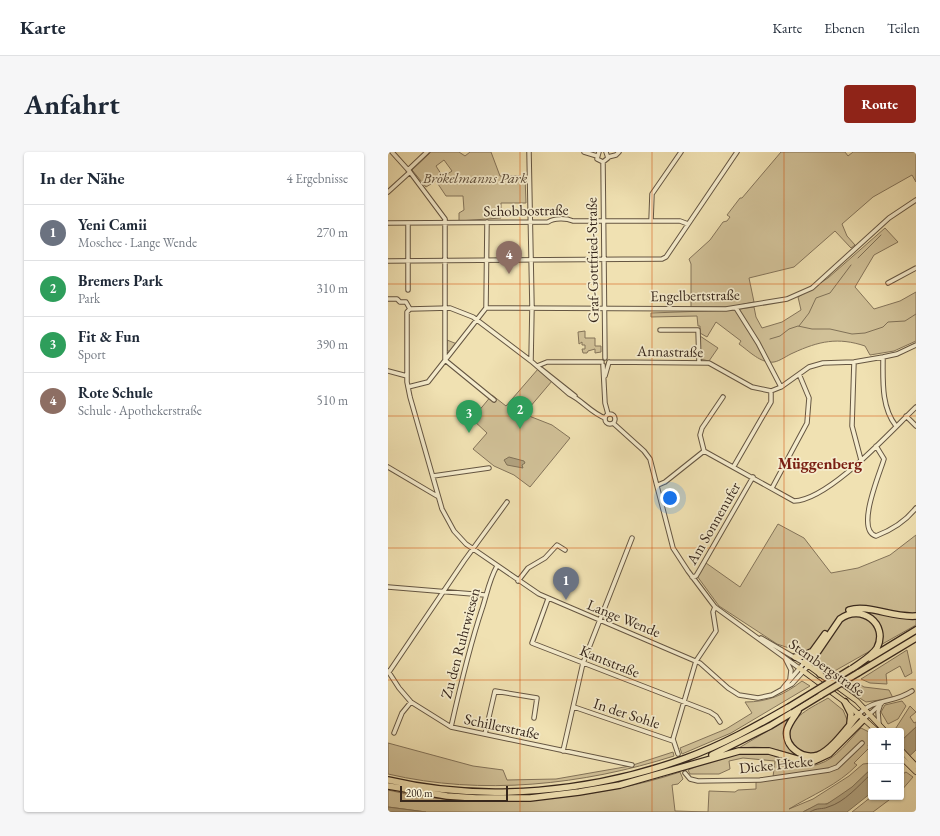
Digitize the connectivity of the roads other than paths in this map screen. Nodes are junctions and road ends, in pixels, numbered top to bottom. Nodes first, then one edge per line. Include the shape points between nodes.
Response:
1 (392, 152) edge
2 (427, 152) edge
3 (529, 152) edge
4 (584, 152) edge
5 (606, 152) edge
6 (619, 152) edge
7 (681, 152) edge
8 (737, 152) edge
9 (598, 154) edge
10 (608, 157) junction
11 (603, 162) junction
12 (409, 171) junction
13 (388, 192) edge
14 (916, 200) edge
15 (530, 221) junction
16 (603, 221) junction
17 (651, 221) junction
18 (487, 222) junction
19 (388, 223) edge
20 (408, 223) junction
21 (445, 223) junction
22 (688, 224) junction
23 (604, 260) junction
24 (388, 261) edge
25 (408, 261) junction
26 (445, 261) junction
27 (487, 261) junction
28 (530, 261) junction
29 (916, 268) edge
30 (888, 283) dead end
31 (408, 290) dead end
32 (388, 299) edge
33 (532, 307) junction
34 (445, 308) junction
35 (486, 308) junction
36 (605, 308) junction
37 (736, 308) junction
38 (410, 309) junction
39 (477, 320) junction
40 (660, 330) dead end
41 (916, 345) edge
42 (884, 357) junction
43 (445, 360) junction
44 (531, 361) junction
45 (699, 362) junction
46 (854, 362) junction
47 (605, 363) junction
48 (537, 366) junction
49 (388, 371) edge
50 (799, 374) junction
51 (407, 376) junction
52 (408, 387) junction
53 (781, 387) junction
54 (771, 391) junction
55 (723, 397) dead end
56 (494, 400) dead end
57 (916, 407) edge
58 (608, 414) junction
59 (906, 416) junction
60 (604, 418) junction
61 (613, 423) junction
62 (896, 426) junction
63 (916, 426) edge
64 (876, 446) junction
65 (704, 451) junction
66 (861, 460) junction
67 (734, 466) junction
68 (388, 467) edge
69 (489, 468) dead end
70 (433, 476) junction
71 (753, 477) junction
72 (658, 485) junction
73 (772, 488) junction
74 (437, 496) junction
75 (507, 502) dead end
76 (916, 508) edge
77 (632, 538) dead end
78 (472, 549) junction
79 (566, 550) dead end
80 (497, 566) junction
81 (692, 577) junction
82 (518, 581) junction
83 (388, 587) edge
84 (444, 591) junction
85 (485, 595) junction
86 (548, 599) junction
87 (716, 607) junction
88 (916, 616) edge
89 (600, 621) junction
90 (748, 630) junction
91 (916, 630) edge
92 (916, 638) edge
93 (814, 653) junction
94 (785, 657) junction
95 (795, 657) junction
96 (696, 661) junction
97 (583, 663) junction
98 (806, 664) junction
99 (852, 669) junction
100 (801, 670) junction
101 (389, 672) edge
102 (820, 674) junction
103 (790, 679) junction
104 (781, 691) junction
105 (912, 691) dead end
106 (411, 702) junction
107 (845, 702) junction
108 (684, 703) junction
109 (883, 703) junction
110 (574, 707) junction
111 (801, 708) junction
112 (865, 708) junction
113 (870, 713) junction
114 (859, 714) junction
115 (534, 718) dead end
116 (864, 718) junction
117 (720, 722) dead end
118 (850, 724) junction
119 (879, 724) junction
120 (451, 727) junction
121 (874, 728) edge
122 (882, 728) edge
123 (394, 732) dead end
124 (486, 734) junction
125 (673, 741) junction
126 (862, 742) dead end
127 (562, 751) junction
128 (904, 753) edge
129 (678, 754) tunnel mouth
130 (904, 760) edge
131 (695, 763) junction
132 (632, 766) dead end
133 (916, 766) edge
134 (916, 772) edge
135 (685, 773) tunnel mouth
136 (388, 780) edge
137 (388, 786) edge

1 - 12 street
2 - 12 street
3 - 15 street
4 - 9 street
5 - 10 street
6 - 10 street
7 - 17 street via 652,194
8 - 22 street
9 - 11 street via 598,160
10 - 11 street
11 - 16 street, Graf-Gottfried-Straße
12 - 13 street
12 - 21 street via 444,215
14 - 37 street, Engelbertstraße via 889,218 808,290 787,299
15 - 16 street, Schobbostraße
15 - 18 street, Schobbostraße
15 - 28 street
16 - 17 street, Schobbostraße
16 - 23 street, Graf-Gottfried-Straße
17 - 22 street, Schobbostraße via 680,221
18 - 21 street, Schobbostraße
18 - 27 street
19 - 20 street, Schobbostraße
20 - 21 street, Schobbostraße
20 - 25 street
21 - 26 street
22 - 23 street via 664,258
23 - 28 street
23 - 36 street, Graf-Gottfried-Straße
24 - 25 street
25 - 26 street
25 - 31 street
26 - 27 street
26 - 34 street
27 - 28 street
27 - 35 street
28 - 33 street
29 - 30 street
32 - 38 street via 406,302
33 - 35 street, Engelbertstraße
33 - 36 street, Engelbertstraße
33 - 44 street
34 - 38 street
34 - 39 street via 454,309
34 - 43 street
35 - 39 street
36 - 37 street, Engelbertstraße
36 - 47 street, Graf-Gottfried-Straße
37 - 53 street
38 - 51 street, Lange Wende
39 - 43 street
39 - 44 street
40 - 45 street via 698,330
41 - 42 street
42 - 46 street
42 - 62 street via 883,383 887,412
43 - 52 street via 428,382
43 - 56 street
44 - 48 street
45 - 47 street, Annastraße
45 - 54 street, Annastraße via 720,368 757,388
46 - 50 street via 822,363
46 - 66 street via 852,426
47 - 48 street, Annastraße via 546,362
47 - 58 street via 605,403
48 - 60 street
49 - 51 street
50 - 53 street
50 - 73 street via 809,398 807,423
51 - 52 street, Lange Wende
52 - 70 street, Lange Wende
53 - 54 street
54 - 67 street via 771,402
55 - 65 street via 702,428 700,435
57 - 59 street
58 - 60 street
58 - 61 street via 615,417
59 - 62 street
59 - 63 street
60 - 61 street via 606,423
61 - 72 street, Stembergstraße via 644,450 650,459
62 - 64 street
64 - 66 street
64 - 76 street via 884,459 868,514 869,532 876,536 891,530
65 - 67 street
65 - 72 street
66 - 73 street via 828,487 807,498 794,501
67 - 71 street
68 - 74 street
69 - 70 street
70 - 74 street, Lange Wende
71 - 73 street
71 - 81 street, Am Sonnenufer via 696,576
72 - 81 street, Stembergstraße via 673,548
74 - 78 street, Lange Wende via 451,527
75 - 78 street
77 - 89 street
78 - 80 street, Lange Wende
78 - 84 street
79 - 82 street via 557,545 545,558 528,568
80 - 82 street, Lange Wende
80 - 85 street, Zu den Ruhrwiesen
81 - 87 street, Stembergstraße
82 - 86 street, Lange Wende
83 - 84 street
84 - 85 street
84 - 101 street
85 - 120 street, Zu den Ruhrwiesen via 471,640
86 - 89 street, Lange Wende
86 - 97 street, Kantstraße via 532,643
87 - 90 street, Stembergstraße
87 - 96 street via 713,612 716,631
88 - 93 highway via 893,615 862,608 849,610 834,621
89 - 96 street, Lange Wende
89 - 97 street
90 - 94 street, Stembergstraße
90 - 95 street, Stembergstraße
91 - 99 highway
92 - 111 highway, bridge
93 - 95 highway
93 - 98 highway
93 - 99 highway via 840,619 851,613 870,617 880,634 876,650
93 - 102 highway via 815,664
94 - 100 street, Stembergstraße
94 - 103 street via 791,670
95 - 98 street, Stembergstraße
96 - 104 street, Lange Wende via 739,695 758,698
96 - 108 street
97 - 108 street, Kantstraße
97 - 110 street
98 - 100 street, Lange Wende
98 - 102 main road, Stembergstraße
99 - 136 highway, bridge via 734,737 687,758 615,779 558,788 489,792
100 - 103 street, Lange Wende
100 - 104 street, Lange Wende via 792,684
100 - 107 main road, Stembergstraße
101 - 106 street, Schillerstraße
102 - 112 main road, Stembergstraße
103 - 104 street, Lange Wende
105 - 109 street via 901,698
106 - 120 street, Schillerstraße
106 - 123 street via 402,713
107 - 114 main road, Stembergstraße
107 - 118 highway via 851,714
108 - 117 street, Kantstraße via 715,715
108 - 125 street
109 - 112 street via 870,704
109 - 113 street
109 - 119 street via 878,711
110 - 125 street, In der Sohle
110 - 127 street
111 - 118 highway via 790,722 787,733 791,746 803,755 822,753
111 - 131 highway via 748,738
112 - 113 main road, Stembergstraße
112 - 114 street
113 - 116 street
113 - 119 main road, Stembergstraße
114 - 116 main road, Stembergstraße
114 - 118 highway
115 - 124 street via 537,698 496,691
116 - 121 main road, Stembergstraße
116 - 131 highway via 829,754 817,760 800,760 769,751 749,750
119 - 122 main road, Stembergstraße
120 - 124 street, Schillerstraße
124 - 127 street, Schillerstraße
125 - 129 street
126 - 135 street, Dicke Hecke via 834,769 804,775 760,780 698,781 690,779
127 - 132 street, Schillerstraße
128 - 133 main road
130 - 134 main road
131 - 137 highway via 607,788 530,798 454,796

